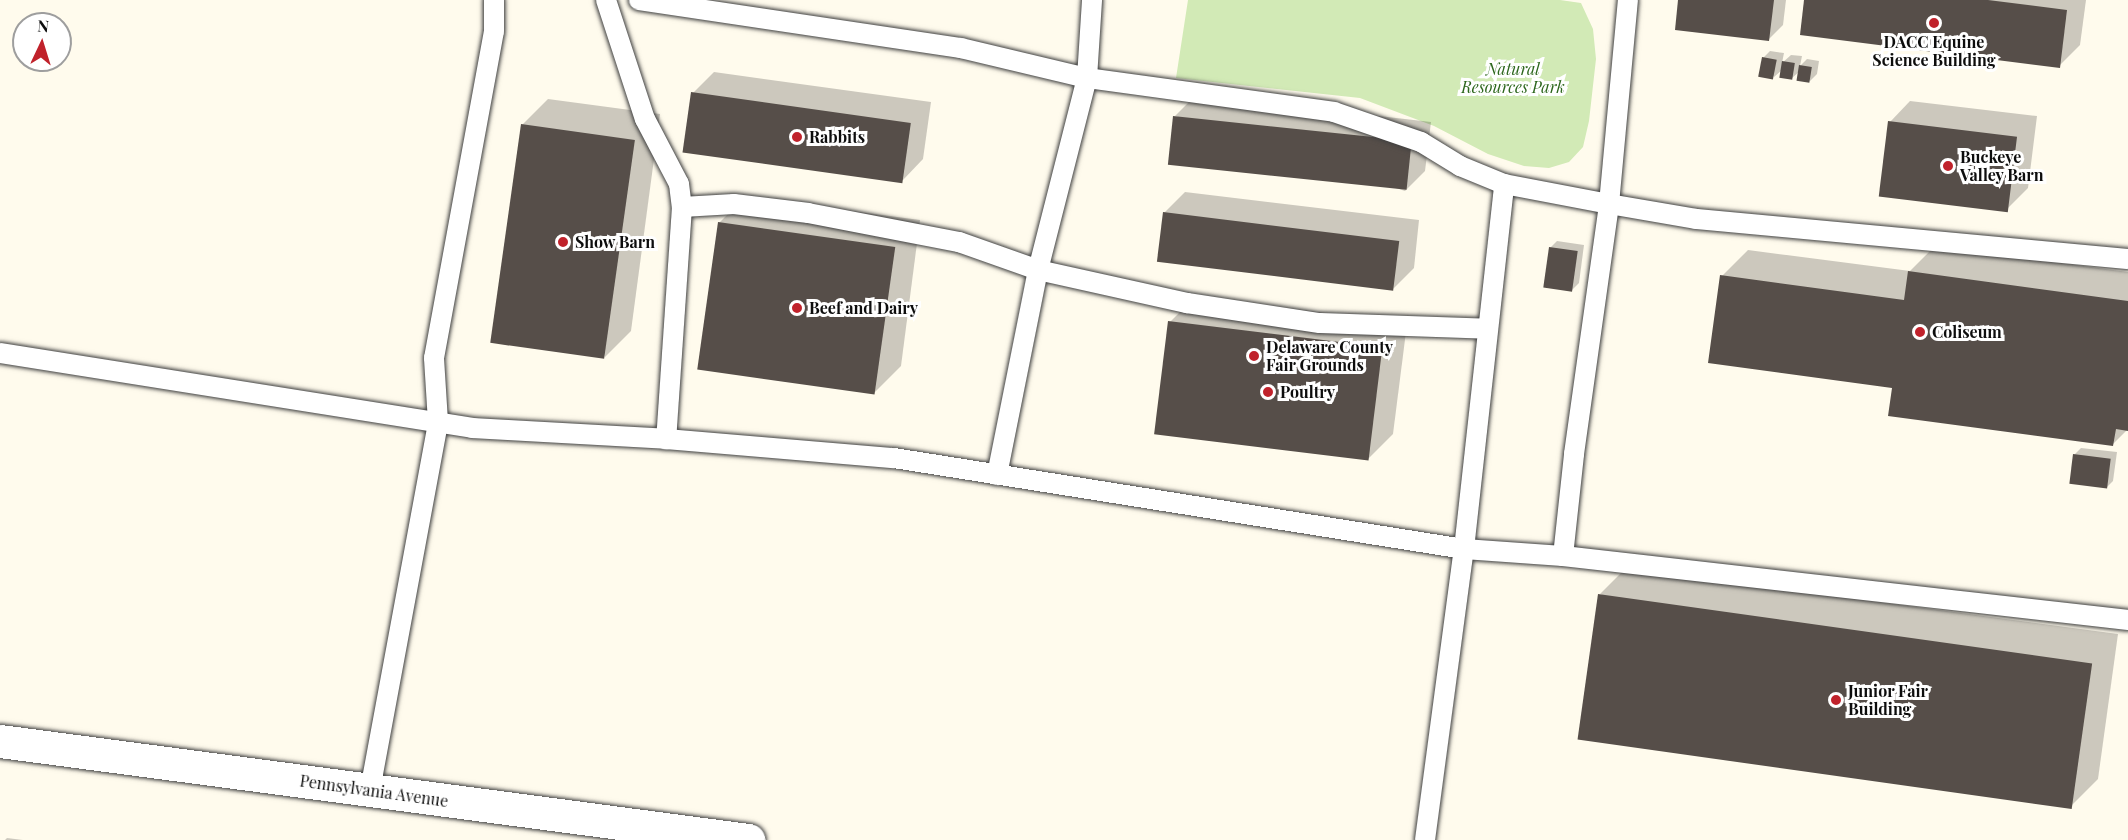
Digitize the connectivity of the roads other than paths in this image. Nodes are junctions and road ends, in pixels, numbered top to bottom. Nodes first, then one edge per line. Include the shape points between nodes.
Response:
1 (494, 0) edge
2 (606, 0) edge
3 (639, 0) edge
4 (1092, 0) edge
5 (1628, 0) edge
6 (1087, 78) junction
7 (1504, 184) junction
8 (1610, 204) junction
9 (682, 207) junction
10 (2128, 259) edge
11 (1038, 270) junction
12 (1488, 329) junction
13 (0, 352) edge
14 (438, 422) junction
15 (666, 439) junction
16 (997, 475) junction
17 (1464, 549) junction
18 (1563, 556) junction
19 (2128, 620) edge
20 (0, 741) edge
21 (370, 790) junction
22 (748, 840) edge
23 (1425, 840) edge

1 - 14 lane via 494,31 434,358
2 - 9 lane via 645,119 679,184
3 - 6 lane via 961,48
4 - 6 lane
5 - 8 lane
6 - 7 lane via 1334,112 1421,142 1460,166
6 - 11 lane
7 - 8 lane
7 - 12 lane
8 - 10 lane via 1696,219
8 - 18 lane
9 - 11 lane via 734,204 808,213 959,242
9 - 15 lane
11 - 12 lane via 1187,303 1320,323
11 - 16 lane
12 - 17 lane
13 - 14 lane
14 - 15 lane via 472,428
14 - 21 lane
15 - 16 lane via 894,458
16 - 17 lane
17 - 18 lane
17 - 23 lane
18 - 19 lane
20 - 21 street, Pennsylvania Avenue
21 - 22 street, Pennsylvania Avenue

